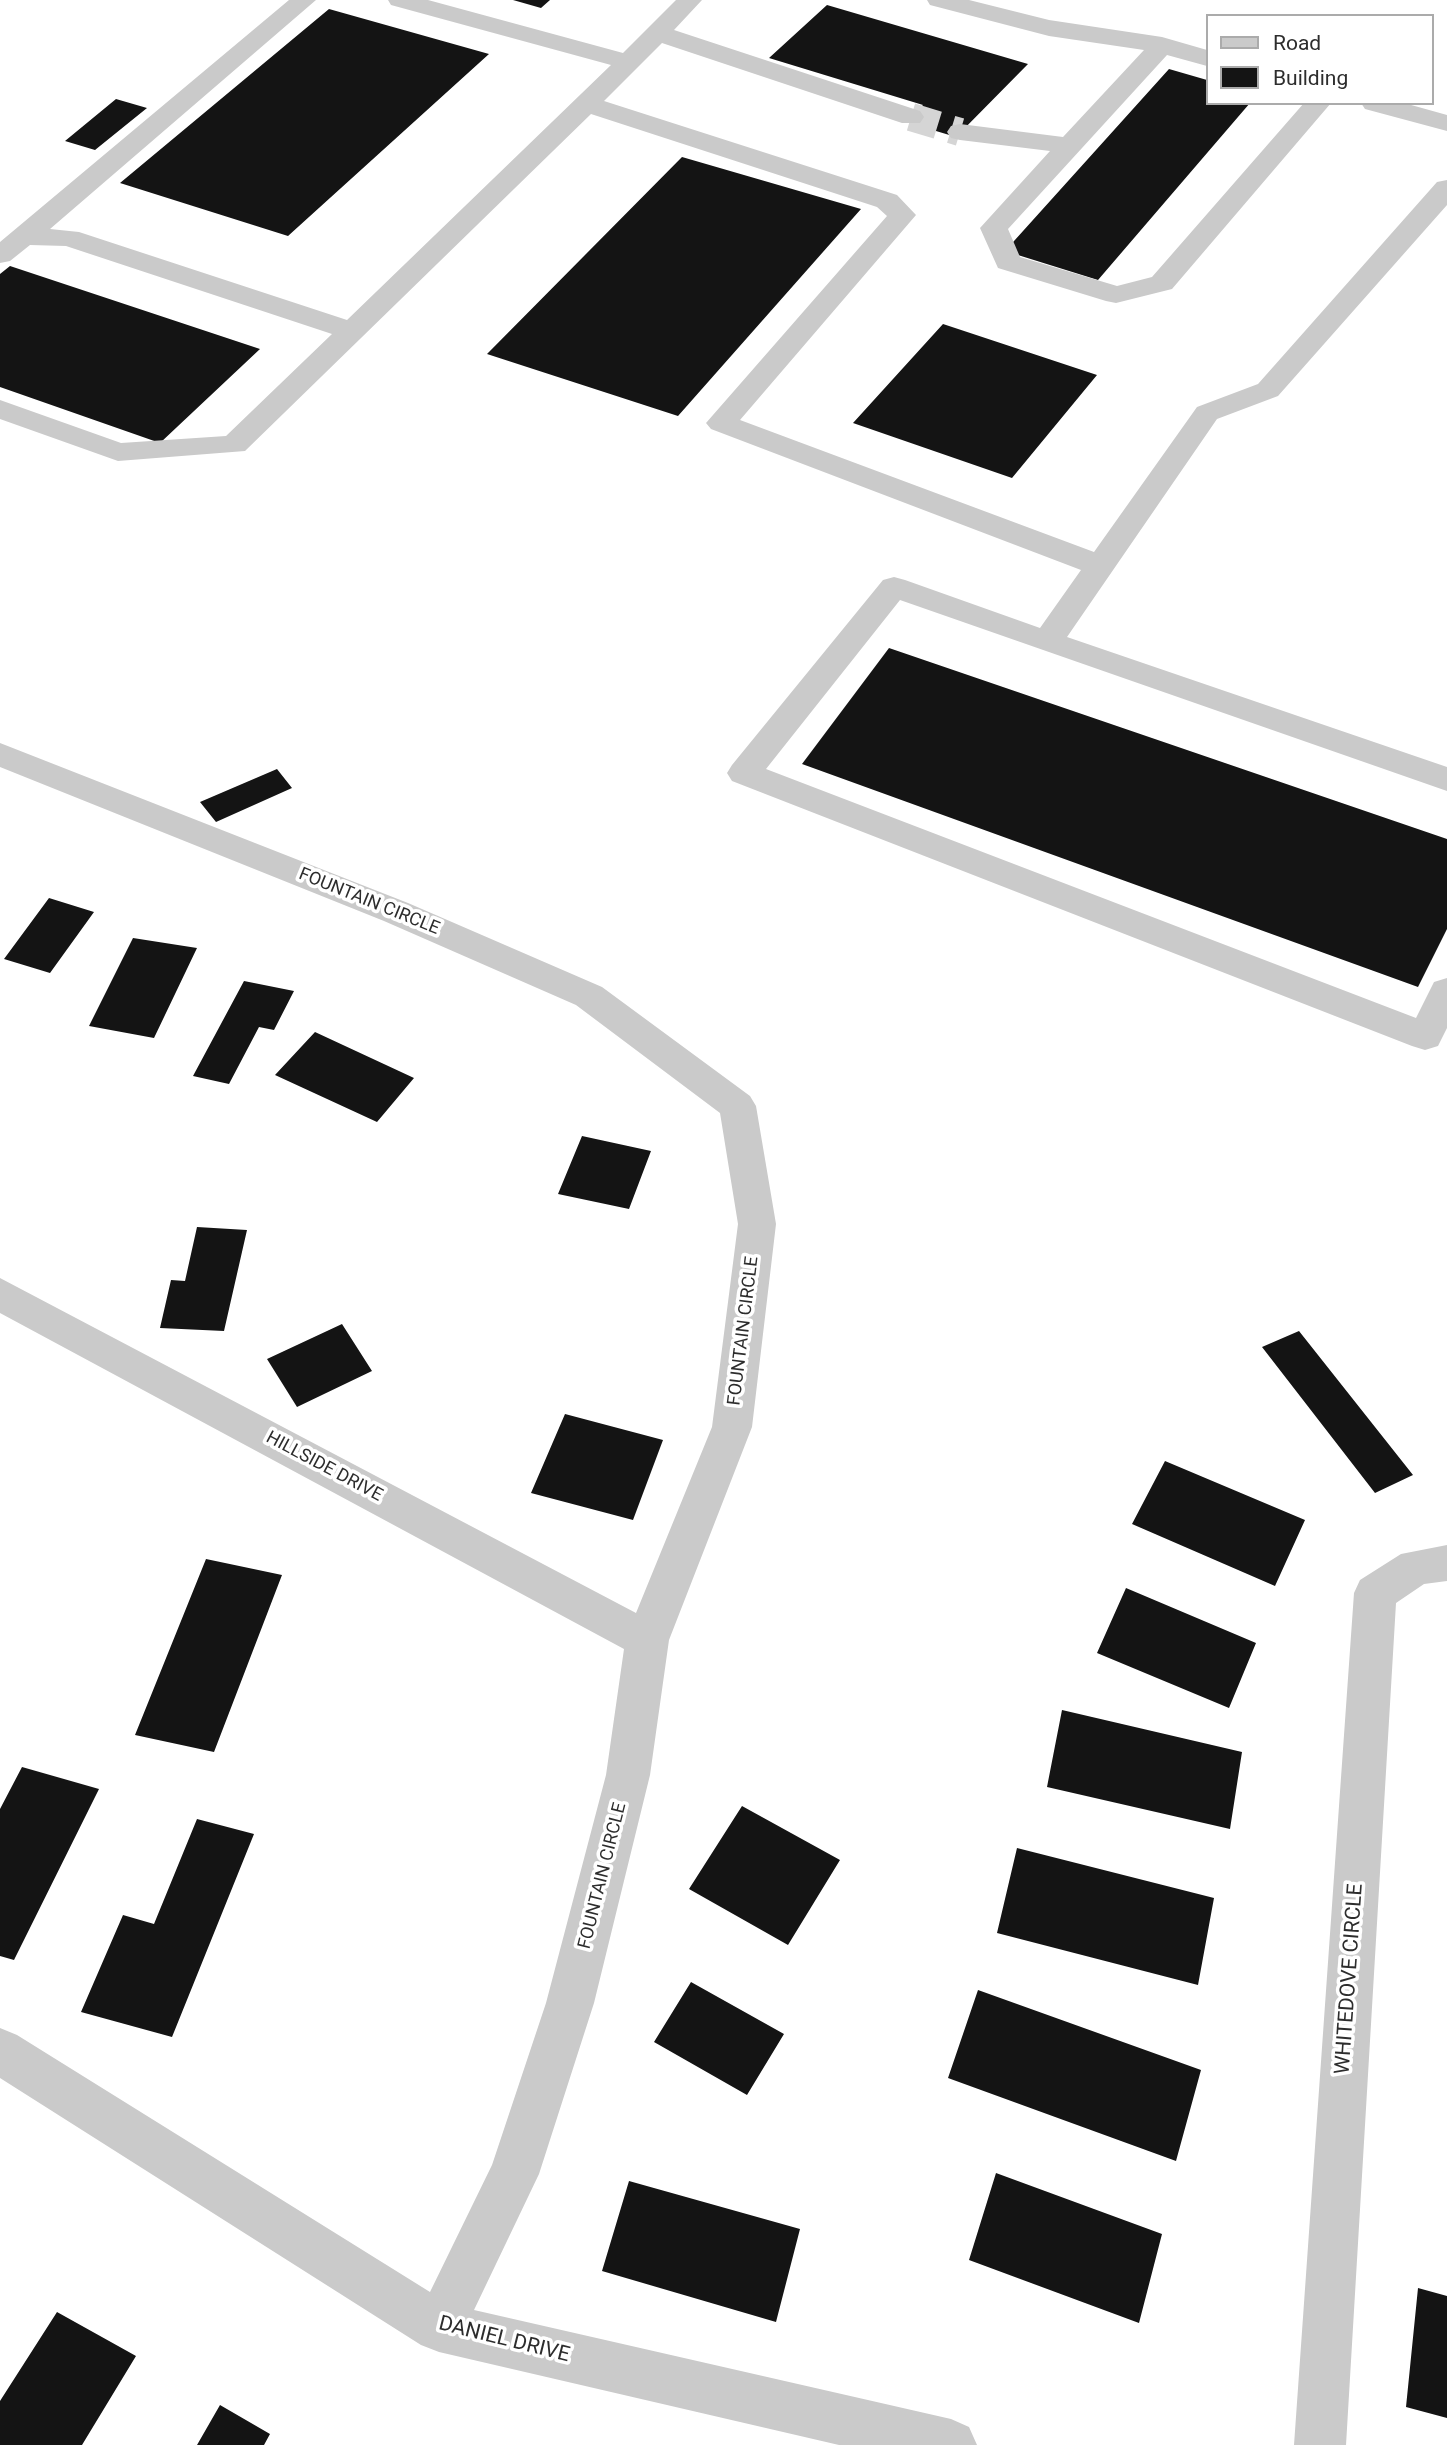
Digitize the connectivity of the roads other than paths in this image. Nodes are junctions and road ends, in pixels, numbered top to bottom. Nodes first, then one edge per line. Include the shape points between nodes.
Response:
1 (304, 0) edge
2 (400, 0) edge
3 (690, 0) edge
4 (939, 0) edge
5 (658, 33) junction
6 (1162, 46) junction
7 (1206, 58) edge
8 (629, 62) junction
9 (586, 104) junction
10 (1316, 105) edge
11 (1381, 105) edge
12 (911, 117) tunnel mouth
13 (1447, 123) edge
14 (960, 132) tunnel mouth
15 (1070, 146) junction
16 (1447, 188) edge
17 (24, 237) junction
18 (0, 256) edge
19 (353, 331) junction
20 (0, 409) edge
21 (1098, 565) junction
22 (1046, 642) junction
23 (0, 754) edge
24 (1447, 779) edge
25 (1447, 991) edge
26 (0, 1294) edge
27 (1447, 1563) edge
28 (647, 1640) junction
29 (0, 2051) edge
30 (439, 2327) junction
31 (951, 2445) edge
32 (1320, 2445) edge

1 - 17 street
2 - 8 street
3 - 5 street
4 - 6 street via 1049,28
5 - 8 street
5 - 12 street
6 - 7 street
6 - 15 street
8 - 9 street
9 - 19 street
9 - 21 street via 887,201 902,215 721,423
10 - 15 street via 1161,284 1116,295 1008,261 994,228
11 - 13 street
14 - 15 street
16 - 21 street via 1268,390 1207,413
17 - 18 street
17 - 19 street via 69,239
19 - 20 street via 234,445 118,452
21 - 22 street
22 - 24 street
22 - 25 street via 894,587 744,773 1425,1036
23 - 28 street, FOUNTAIN CIRCLE via 396,912 589,996 737,1106 757,1224 732,1427
26 - 28 street, HILLSIDE DRIVE
27 - 32 street, WHITEDOVE CIRCLE via 1416,1567 1375,1593
28 - 30 street, FOUNTAIN CIRCLE via 628,1775 570,2003 514,2174
29 - 30 street, DANIEL DRIVE
30 - 31 street, DANIEL DRIVE

